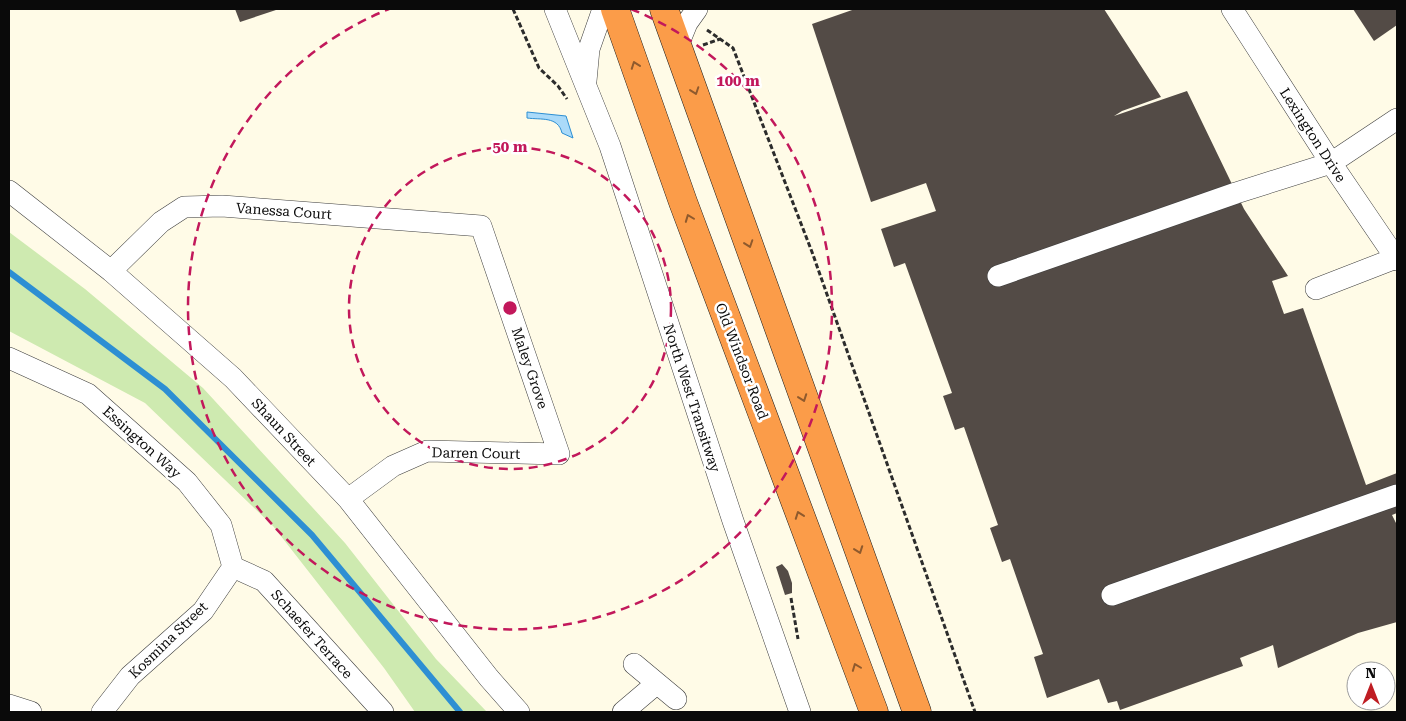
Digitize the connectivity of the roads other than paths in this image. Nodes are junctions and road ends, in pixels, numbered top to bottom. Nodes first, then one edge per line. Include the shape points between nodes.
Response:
1 (555, 9) edge
2 (603, 9) edge
3 (615, 9) edge
4 (664, 9) edge
5 (1232, 9) edge
6 (699, 17) edge
7 (678, 45) junction
8 (586, 82) junction
9 (1397, 119) edge
10 (1331, 163) junction
11 (9, 191) edge
12 (481, 226) joint
13 (1397, 259) edge
14 (111, 271) junction
15 (998, 276) dead end
16 (1316, 289) dead end
17 (9, 358) edge
18 (559, 454) joint
19 (1397, 495) edge
20 (348, 500) junction
21 (234, 568) junction
22 (1112, 595) dead end
23 (634, 664) dead end
24 (656, 684) junction
25 (676, 699) dead end
26 (9, 705) edge
27 (31, 712) edge
28 (102, 712) edge
29 (383, 712) edge
30 (519, 712) edge
31 (623, 712) edge
32 (800, 712) edge
33 (874, 712) edge
34 (917, 712) edge

1 - 8 street, North West Transitway
2 - 8 street, North West Transitway via 589,49
33 -> 3 highway, Old Windsor Road via 683,202
4 - 7 highway
5 - 10 street, Lexington Drive
6 - 7 street via 687,23
7 -> 34 highway
8 - 32 street, North West Transitway via 626,194 732,521
9 - 10 street
10 - 13 street, Lexington Drive
10 - 15 street
11 - 14 street, Shaun Street
12 - 14 street, Vanessa Court via 222,206 184,207 161,222
12 - 18 street, Maley Grove
13 - 16 street
14 - 20 street, Shaun Street via 234,378
17 - 21 street, Essington Way via 88,394 187,482 222,525
18 - 20 street, Darren Court via 427,451 393,466
19 - 22 street
20 - 30 street, Shaun Street
21 - 28 street, Kosmina Street via 203,612 130,676
21 - 29 street, Schaefer Terrace via 264,581
23 - 24 street
24 - 25 street
24 - 31 street
26 - 27 street

